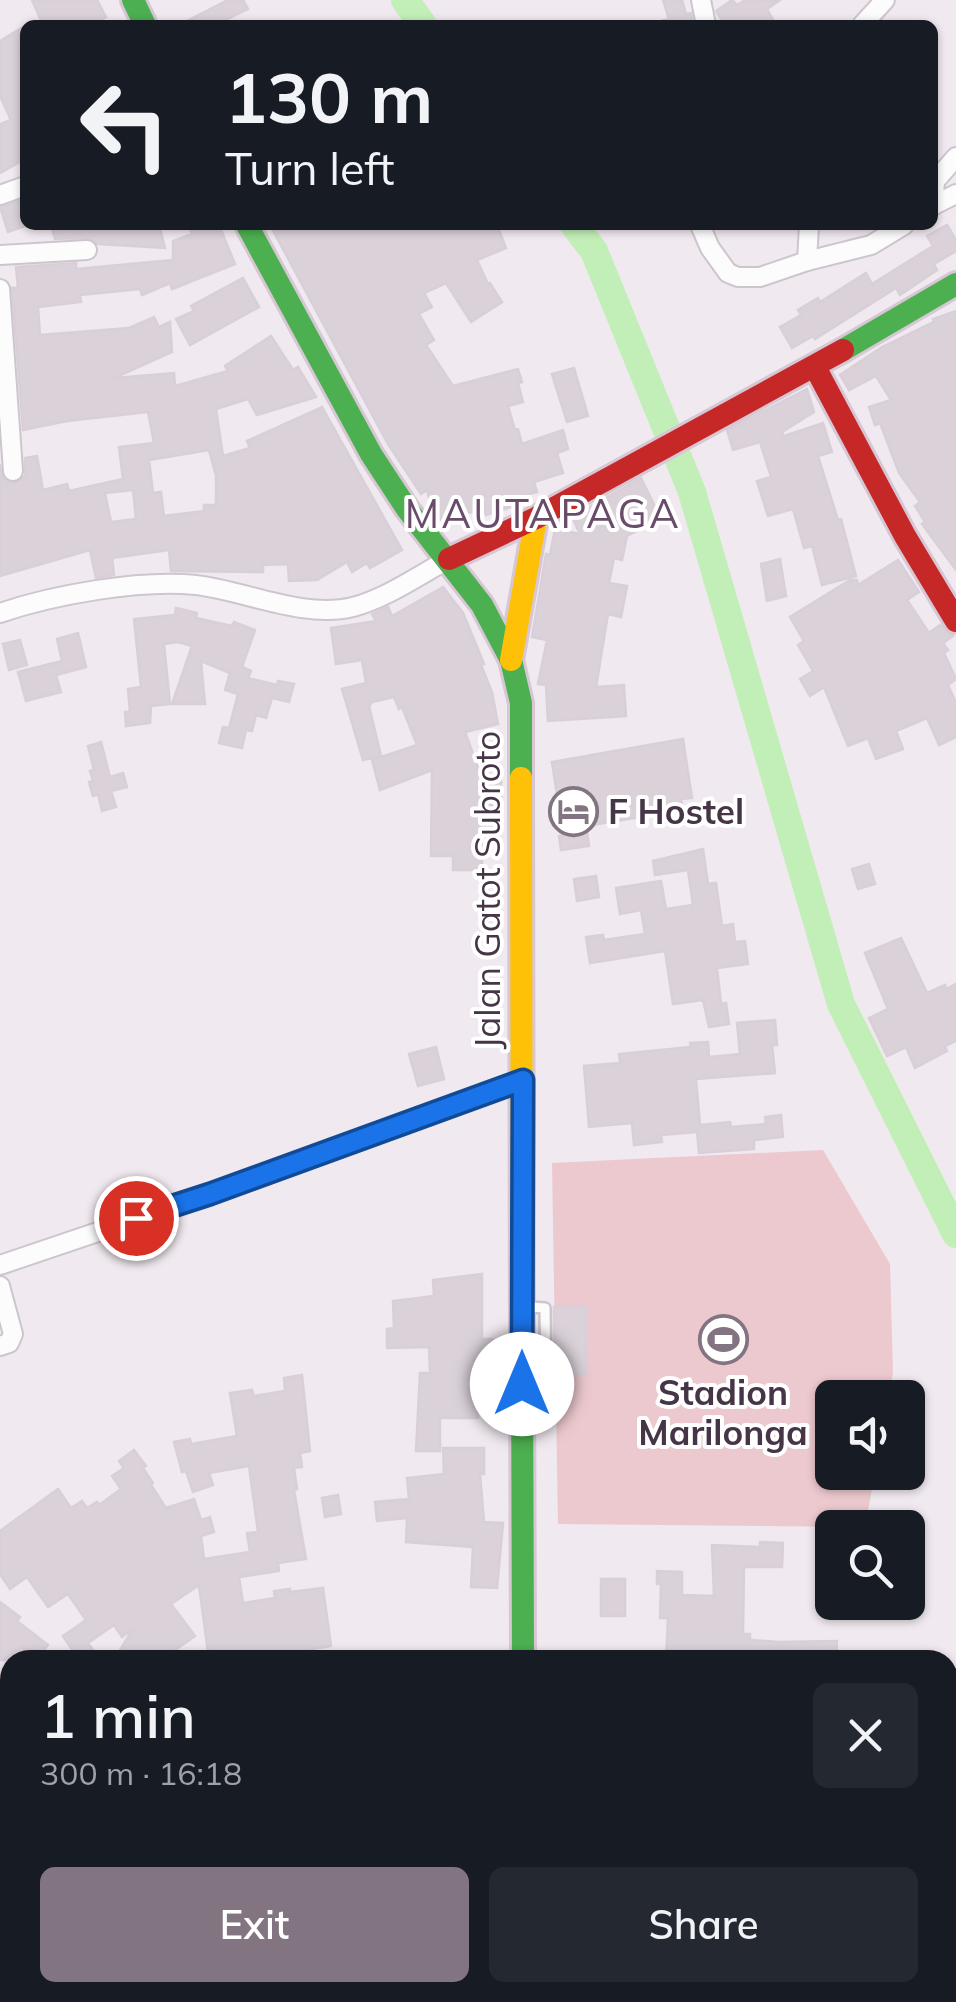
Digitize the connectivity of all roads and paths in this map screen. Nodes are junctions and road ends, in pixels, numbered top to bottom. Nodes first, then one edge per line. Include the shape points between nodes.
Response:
1 (885, 0) edge
2 (867, 20) edge
3 (956, 158) edge
4 (938, 178) edge
5 (250, 230) edge
6 (702, 230) edge
7 (809, 230) edge
8 (896, 230) edge
9 (87, 250) dead end
10 (0, 255) edge
11 (806, 261) junction
12 (956, 284) edge
13 (0, 290) edge
14 (815, 367) junction
15 (13, 472) dead end
16 (536, 518) junction
17 (449, 559) junction
18 (0, 613) edge
19 (956, 621) edge
20 (512, 660) junction
21 (523, 1080) junction
22 (0, 1265) edge
23 (0, 1286) edge
24 (0, 1346) edge
25 (523, 1650) edge

1 - 2 street
3 - 4 street
5 - 17 main road via 371,454
6 - 11 street via 718,262 738,277 760,277
7 - 11 street
8 - 11 street via 871,245
9 - 10 street
12 - 14 main road
13 - 15 street
14 - 16 main road
14 - 19 main road
16 - 17 main road
16 - 20 main road
17 - 18 street via 381,596 334,610 168,583
17 - 20 main road
20 - 21 main road, Jalan Gatot Subroto via 521,703
21 - 22 street
21 - 25 main road, Jalan Gatot Subroto
23 - 24 street via 13,1334

